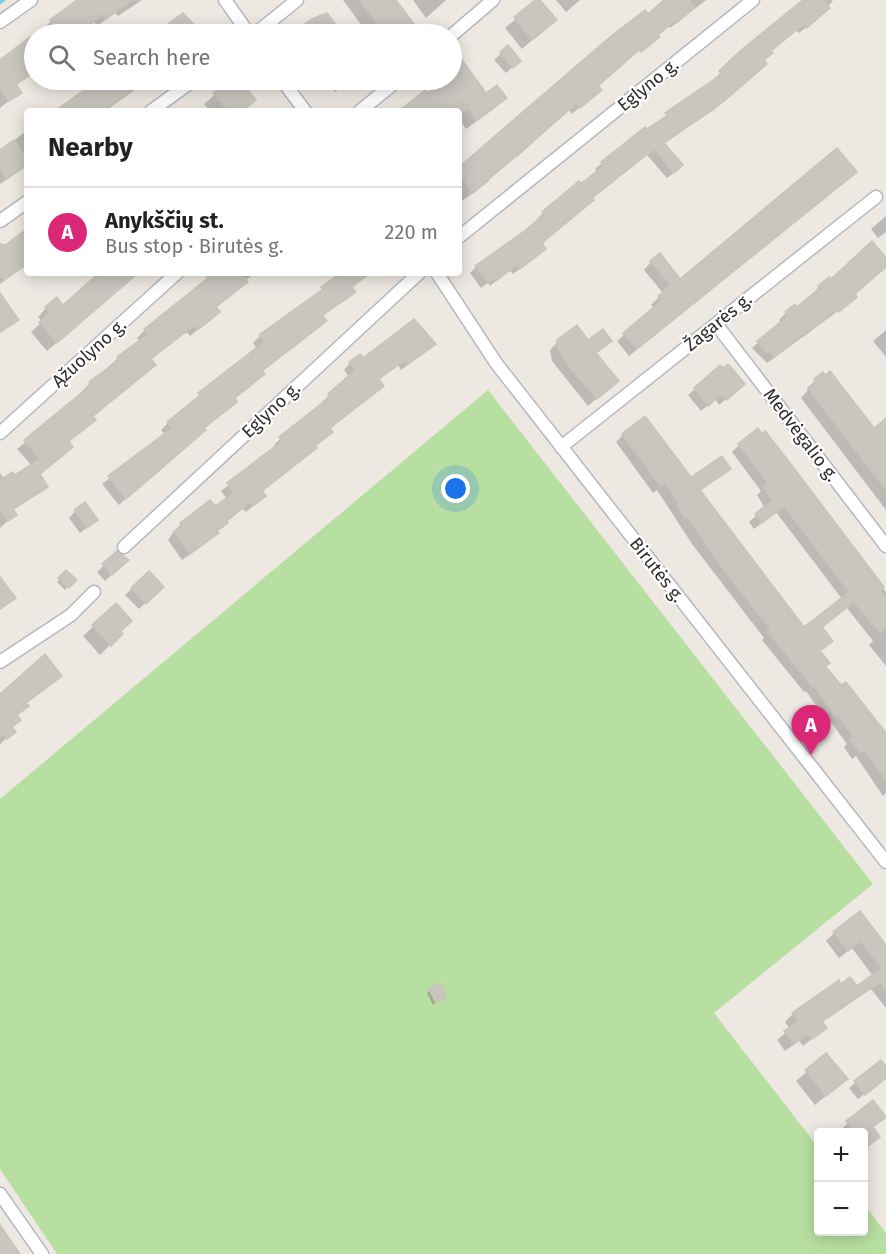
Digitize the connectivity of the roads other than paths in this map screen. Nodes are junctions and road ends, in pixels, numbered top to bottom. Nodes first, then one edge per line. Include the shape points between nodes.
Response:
1 (30, 0) edge
2 (225, 0) edge
3 (297, 0) edge
4 (493, 0) edge
5 (753, 0) edge
6 (0, 22) edge
7 (242, 24) edge
8 (267, 24) edge
9 (462, 26) edge
10 (180, 90) edge
11 (289, 90) edge
12 (386, 90) edge
13 (155, 108) edge
14 (302, 108) edge
15 (364, 108) edge
16 (876, 197) dead end
17 (24, 204) edge
18 (0, 221) edge
19 (462, 235) edge
20 (174, 276) edge
21 (416, 276) edge
22 (438, 276) edge
23 (716, 324) junction
24 (0, 433) edge
25 (561, 447) junction
26 (886, 546) edge
27 (124, 547) dead end
28 (94, 592) dead end
29 (0, 662) edge
30 (886, 861) edge
31 (0, 1194) edge
32 (42, 1254) edge

1 - 6 street
2 - 7 street
3 - 8 street
4 - 9 street
5 - 19 street, Eglyno g.
10 - 13 street
11 - 14 street
12 - 15 street
16 - 23 street, Žagarės g.
17 - 18 street
20 - 24 street, Ąžuolyno g.
21 - 27 street, Eglyno g.
22 - 25 street, Birutės g. via 496,363
23 - 25 street, Žagarės g.
23 - 26 street, Medvėgalio g.
25 - 30 street, Birutės g.
28 - 29 street via 71,615
31 - 32 street

